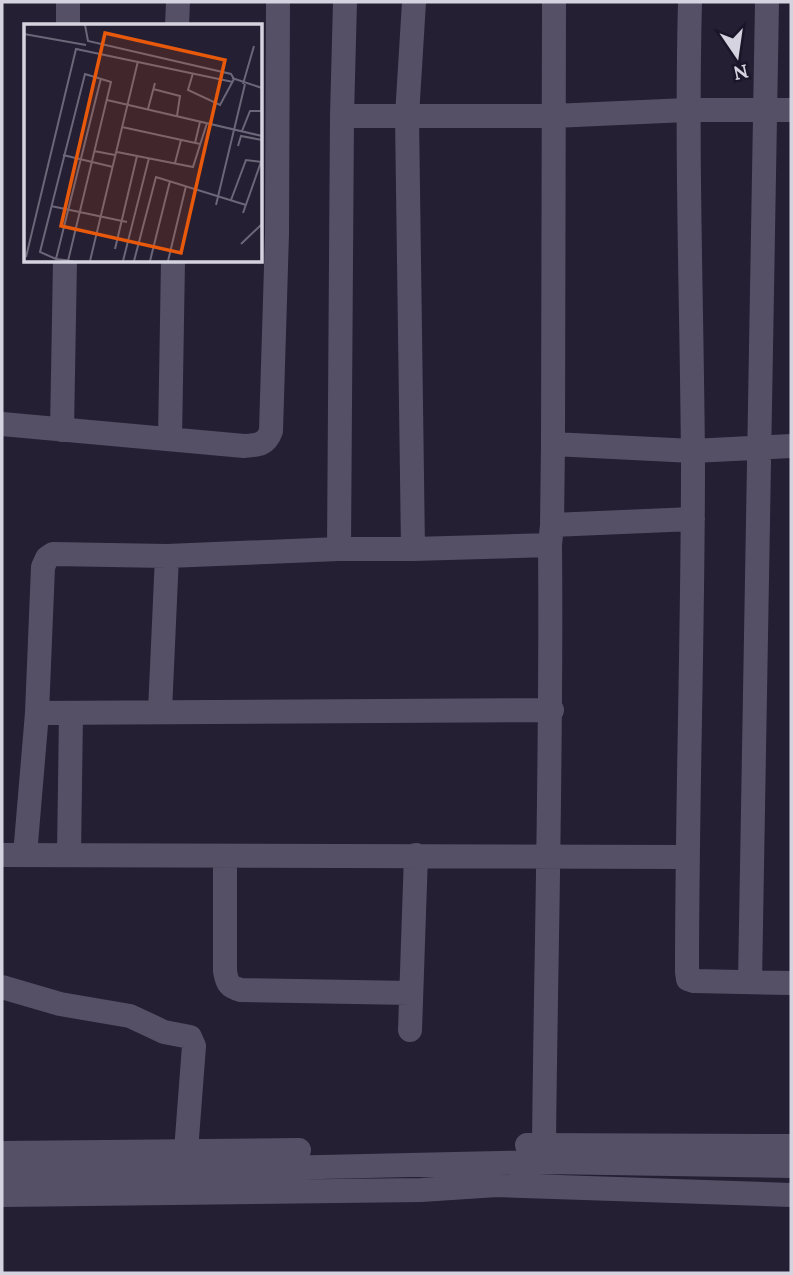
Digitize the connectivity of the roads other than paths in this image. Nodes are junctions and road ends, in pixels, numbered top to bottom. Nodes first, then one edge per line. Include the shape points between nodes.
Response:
1 (68, 2) edge
2 (178, 2) edge
3 (278, 2) edge
4 (345, 2) edge
5 (414, 2) edge
6 (554, 2) edge
7 (690, 2) edge
8 (767, 2) edge
9 (68, 24) edge
10 (177, 24) edge
11 (687, 110) junction
12 (791, 110) edge
13 (764, 111) junction
14 (342, 116) junction
15 (553, 116) junction
16 (407, 117) junction
17 (65, 262) edge
18 (173, 262) edge
19 (2, 424) edge
20 (62, 430) junction
21 (170, 439) junction
22 (553, 444) junction
23 (758, 446) junction
24 (791, 446) edge
25 (692, 451) junction
26 (692, 519) junction
27 (551, 535) junction
28 (339, 549) junction
29 (413, 549) junction
30 (167, 556) junction
31 (552, 710) junction
32 (160, 711) junction
33 (37, 713) junction
34 (71, 713) junction
35 (13, 855) edge
36 (69, 855) junction
37 (416, 855) junction
38 (547, 855) junction
39 (225, 856) junction
40 (687, 857) junction
41 (750, 982) junction
42 (791, 983) edge
43 (2, 987) edge
44 (411, 993) junction
45 (410, 1030) dead end
46 (544, 1144) junction
47 (791, 1146) edge
48 (186, 1151) junction
49 (2, 1153) edge
50 (791, 1166) edge
51 (2, 1174) edge
52 (2, 1195) edge
53 (791, 1195) edge

1 - 9 street
2 - 10 street
3 - 21 street via 271,431 260,445
4 - 14 street
5 - 16 street
6 - 15 street
7 - 11 street
8 - 13 street
11 - 13 street
11 - 15 street
11 - 25 street
12 - 13 street
13 - 23 street
14 - 16 street
14 - 28 street
15 - 16 street
15 - 22 street
16 - 29 street
17 - 20 street
18 - 21 street
19 - 20 street
20 - 21 street
22 - 25 street
22 - 27 street
23 - 24 street
23 - 25 street
23 - 41 street
25 - 26 street
26 - 27 street
26 - 40 street
27 - 29 street
27 - 31 street
28 - 29 street
28 - 30 street
30 - 32 street
30 - 33 street via 53,554 47,558
31 - 32 street
31 - 38 street
32 - 34 street
33 - 34 street
33 - 35 street
34 - 36 street
35 - 36 street
36 - 39 street
37 - 38 street
37 - 39 street
37 - 44 street
38 - 40 street
38 - 46 street
39 - 44 street via 225,971 232,987
40 - 41 street via 688,979
41 - 42 street
43 - 48 street via 60,1004 130,1016 164,1032 190,1037 194,1046
44 - 45 street
46 - 47 street
46 - 48 street
48 - 49 street
50 - 51 street via 545,1162
52 - 53 street via 497,1185

